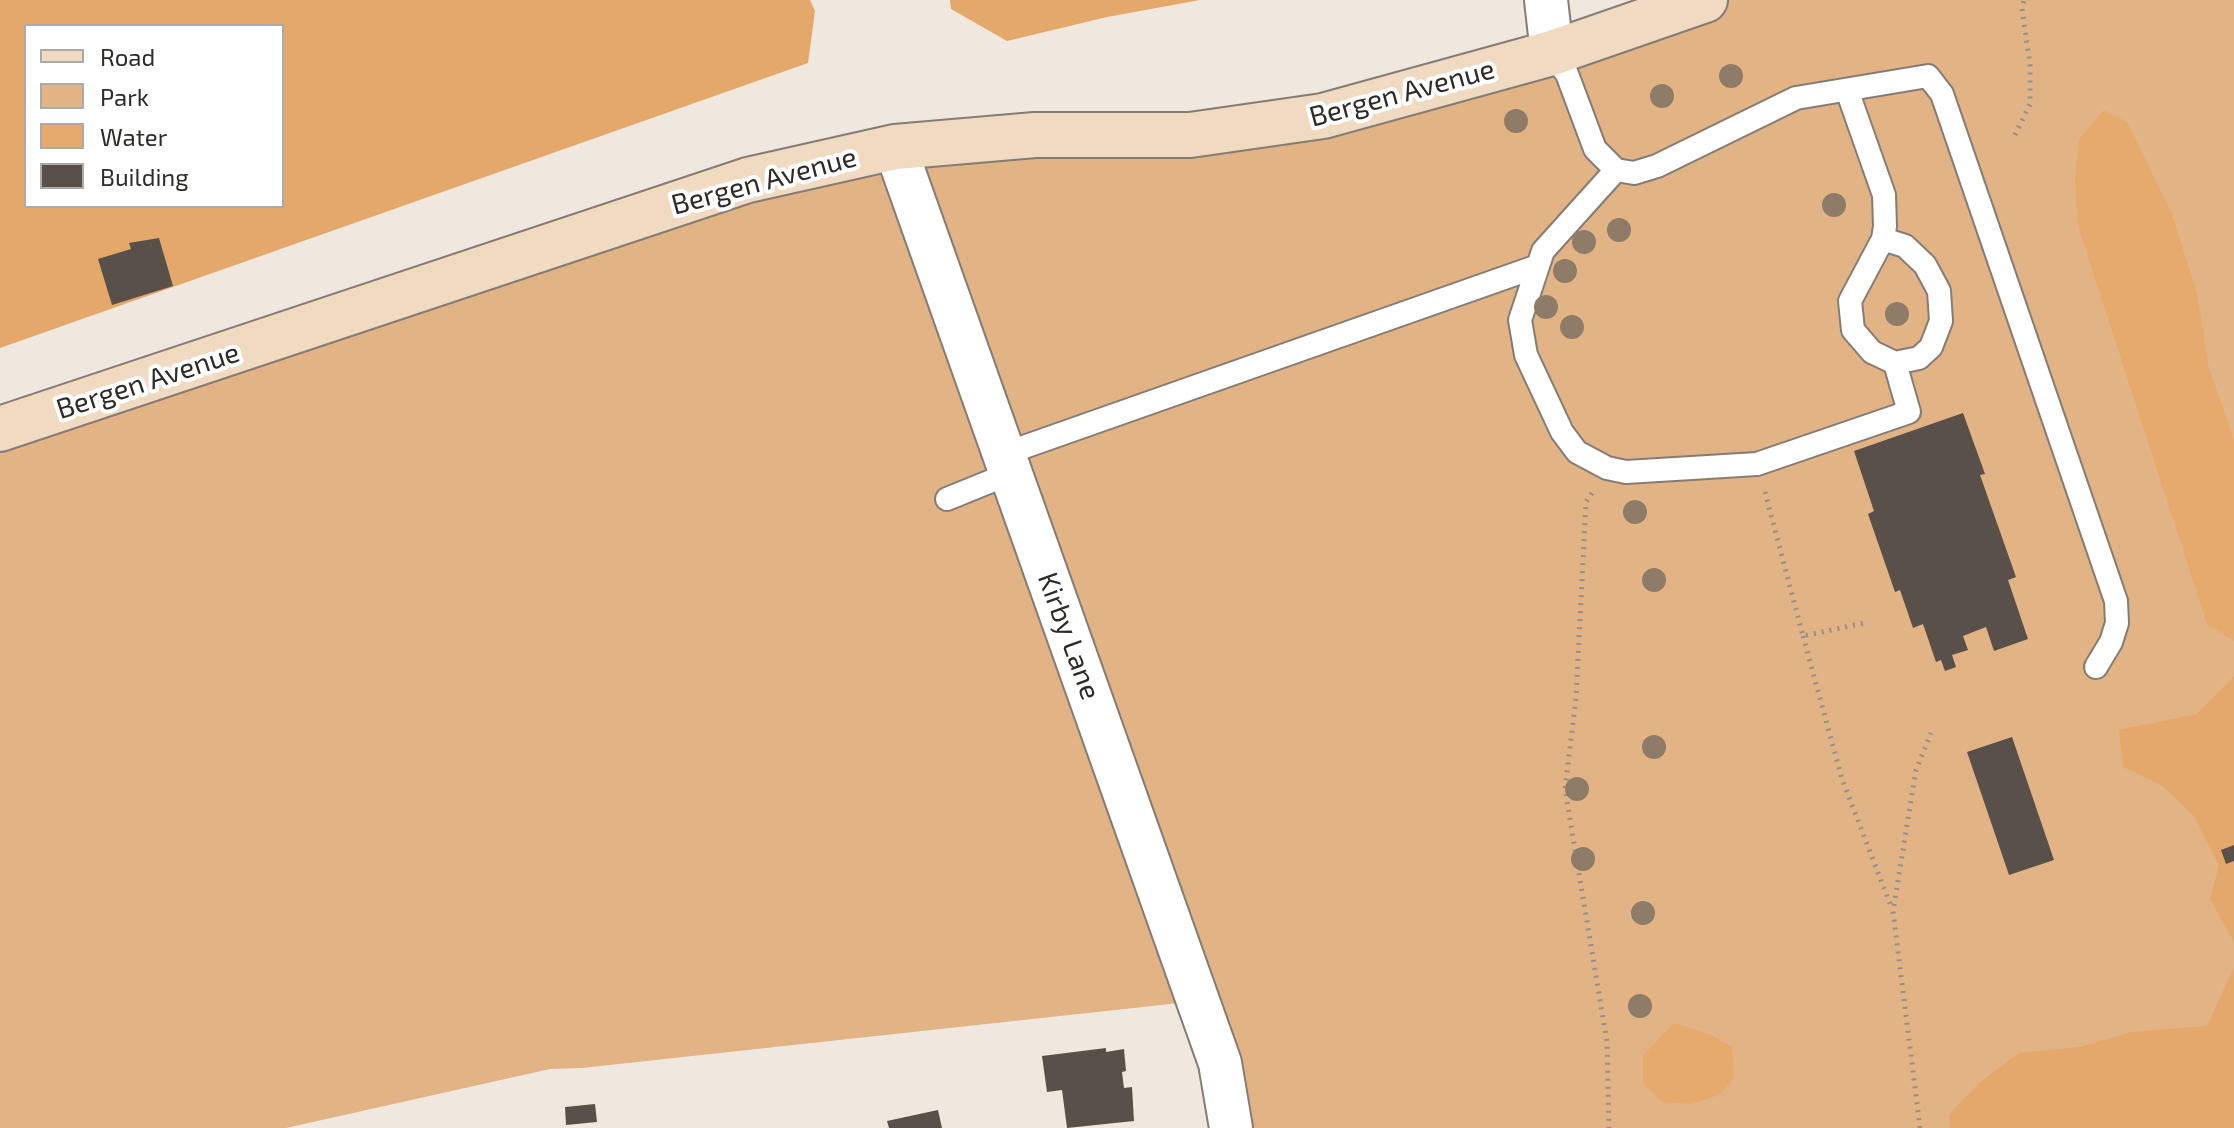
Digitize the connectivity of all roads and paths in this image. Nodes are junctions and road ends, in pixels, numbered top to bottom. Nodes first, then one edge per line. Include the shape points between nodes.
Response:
1 (1546, 0) edge
2 (1705, 0) edge
3 (2024, 0) edge
4 (1552, 53) junction
5 (1847, 90) junction
6 (2015, 135) dead end
7 (895, 147) junction
8 (1616, 170) junction
9 (1883, 239) junction
10 (1538, 266) junction
11 (1895, 363) junction
12 (0, 429) edge
13 (1007, 463) junction
14 (1757, 464) junction
15 (1607, 468) junction
16 (947, 499) dead end
17 (1864, 623) dead end
18 (1803, 636) junction
19 (2096, 667) dead end
20 (1931, 733) dead end
21 (1893, 911) junction
22 (1231, 1128) edge
23 (1609, 1128) edge
24 (1920, 1128) edge

1 - 4 street
2 - 4 main road, Bergen Avenue
3 - 6 path via 2030,104
4 - 7 main road, Bergen Avenue via 1323,116 1190,135 1035,135
4 - 8 lane via 1567,74 1595,149
5 - 8 lane via 1796,98 1657,166 1634,173
5 - 9 lane via 1884,195
5 - 19 lane via 1928,76 1942,94 2116,601 2117,623
7 - 12 main road, Bergen Avenue via 748,180
7 - 13 street, Kirby Lane
8 - 10 lane via 1543,251
9 - 11 lane via 1850,301 1853,330 1872,352
9 - 11 lane via 1905,246 1925,265 1939,291 1941,321 1931,347 1919,358
10 - 13 lane
10 - 15 lane via 1520,320 1526,355 1562,432 1577,452
11 - 14 lane via 1909,412
13 - 16 lane
13 - 22 street, Kirby Lane via 1220,1063
14 - 15 lane via 1626,472
14 - 18 path
15 - 23 path via 1586,502 1576,698 1565,789 1607,1042
17 - 18 path
18 - 21 path via 1842,779
20 - 21 path via 1916,770
21 - 24 path

